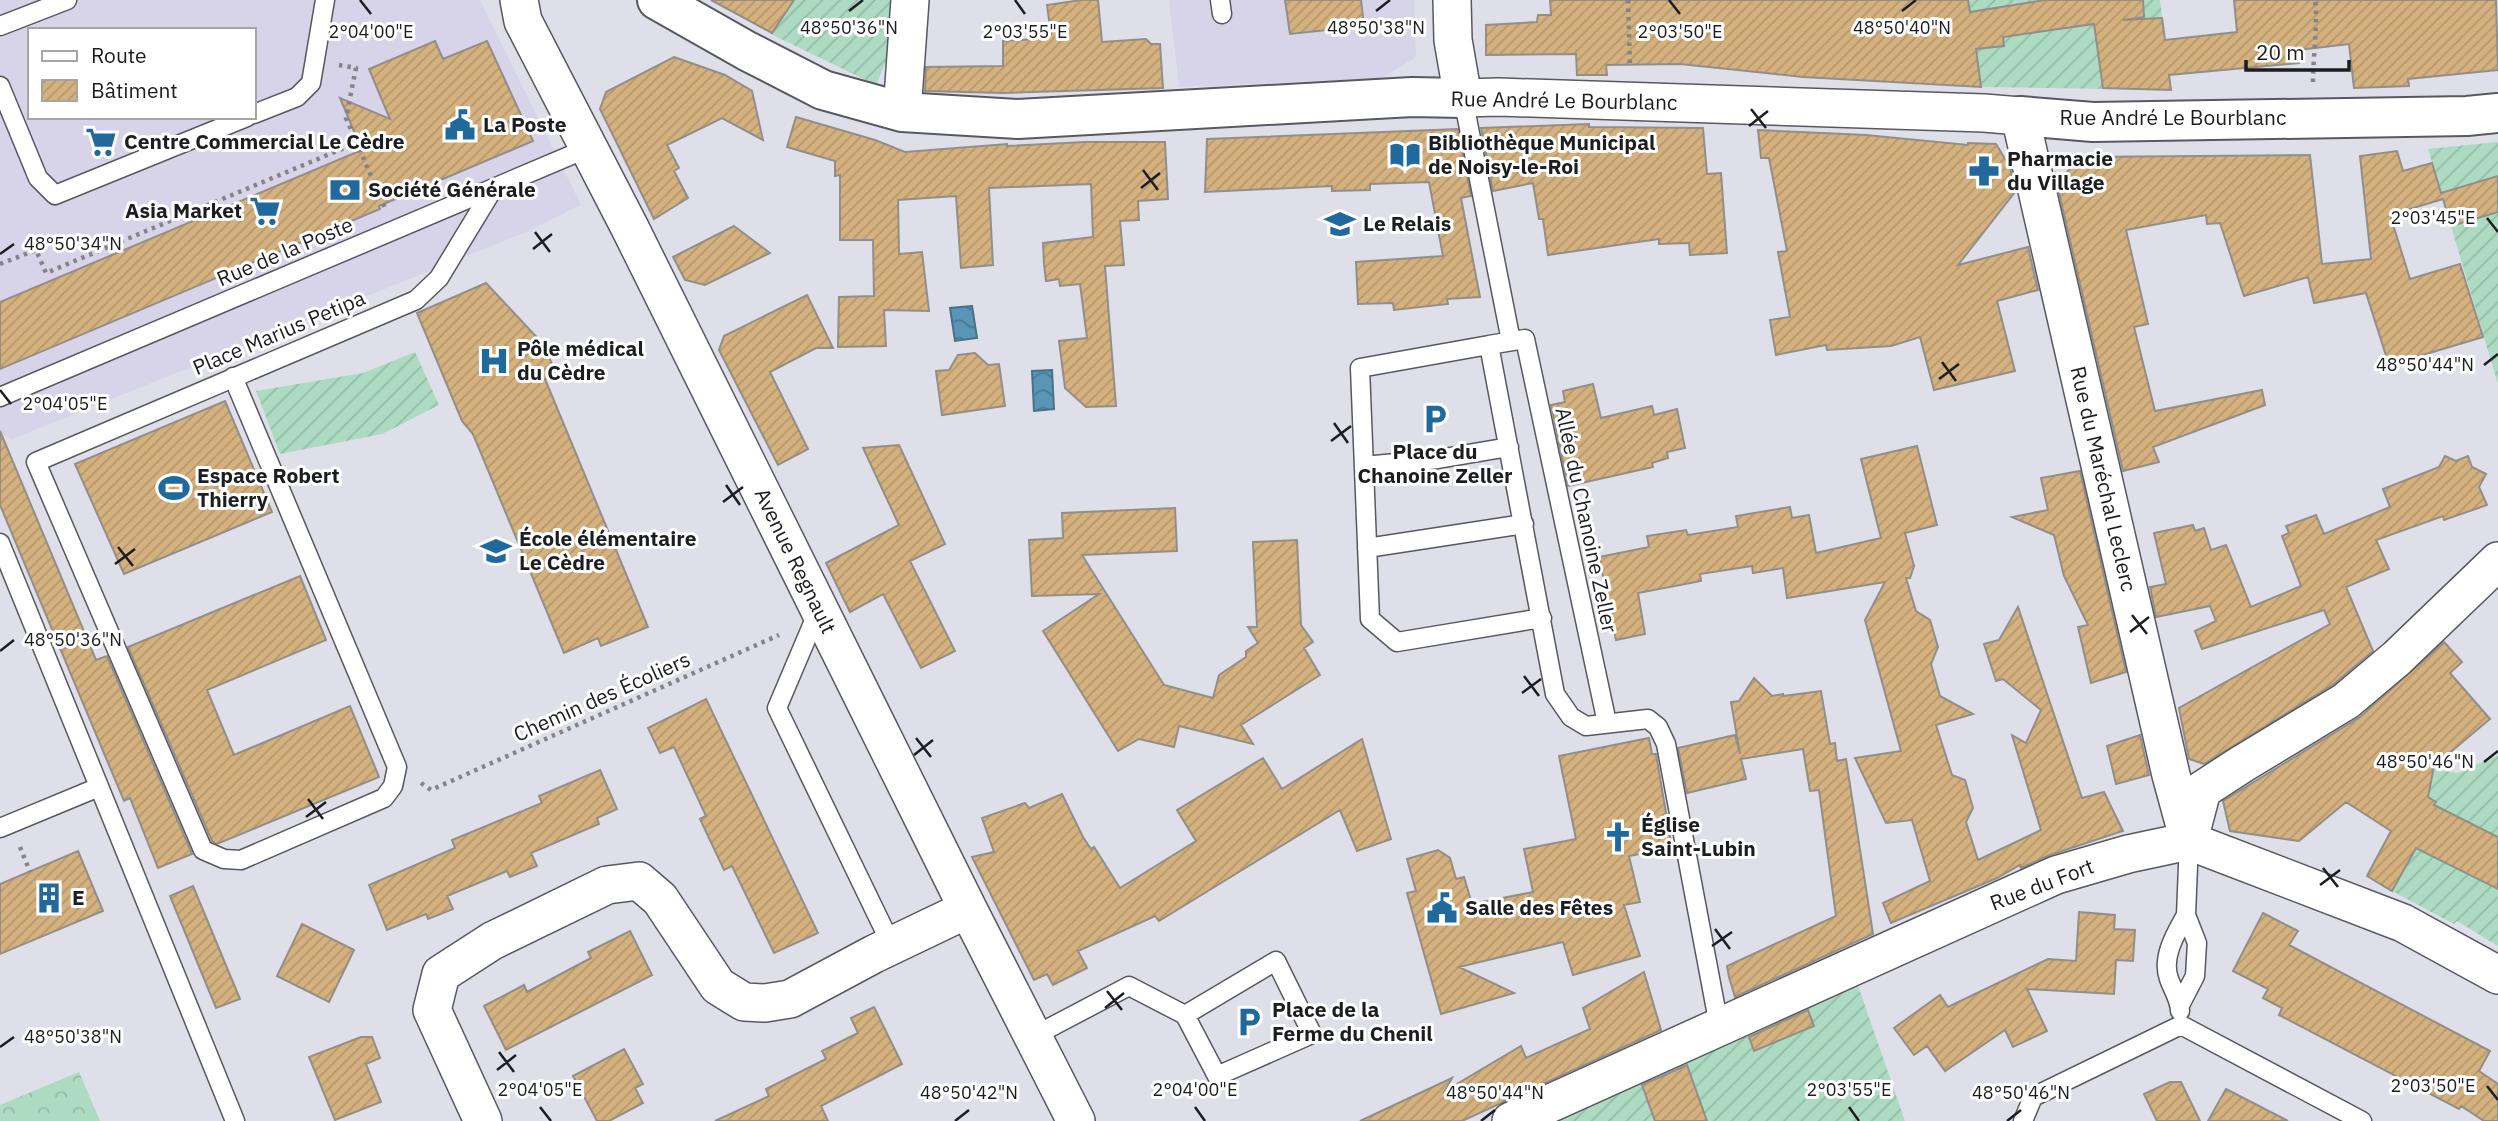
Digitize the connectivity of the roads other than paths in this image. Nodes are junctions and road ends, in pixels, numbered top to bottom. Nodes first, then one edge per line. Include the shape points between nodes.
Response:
1 (67, 0) edge
2 (325, 0) edge
3 (519, 0) edge
4 (657, 0) edge
5 (910, 0) edge
6 (1452, 0) edge
7 (0, 26) edge
8 (0, 86) edge
9 (1463, 98) junction
10 (902, 112) junction
11 (256, 113) edge
12 (2498, 113) edge
13 (2020, 116) junction
14 (242, 119) edge
15 (588, 148) junction
16 (493, 189) junction
17 (1511, 341) junction
18 (1489, 345) junction
19 (233, 377) junction
20 (0, 397) edge
21 (1509, 447) junction
22 (1364, 466) junction
23 (1524, 524) junction
24 (0, 543) edge
25 (1367, 548) junction
26 (2498, 561) edge
27 (819, 609) junction
28 (1542, 618) junction
29 (1607, 723) junction
30 (99, 787) junction
31 (0, 828) edge
32 (2189, 841) junction
33 (968, 909) junction
34 (2186, 915) junction
35 (892, 946) junction
36 (2498, 975) edge
37 (2180, 1005) junction
38 (1185, 1015) junction
39 (1719, 1026) junction
40 (2181, 1026) junction
41 (1034, 1036) junction
42 (234, 1121) edge
43 (483, 1121) edge
44 (1076, 1121) edge
45 (1511, 1121) edge
46 (2023, 1121) edge
47 (2362, 1121) edge

1 - 7 lane
2 - 11 lane via 311,83 297,97
3 - 15 street, Avenue Regnault via 523,21
4 - 10 street, Rue André Le Bourblanc via 823,90
5 - 10 street
6 - 9 street via 1452,40
8 - 14 lane via 38,178 55,195
9 - 10 street, Rue André Le Bourblanc via 1018,119
9 - 13 street, Rue André Le Bourblanc
9 - 17 lane
12 - 13 street, Rue André Le Bourblanc via 2093,122
13 - 32 street, Rue du Maréchal Leclerc
15 - 16 lane, Rue de la Poste
15 - 27 street, Avenue Regnault
16 - 19 lane, Place Marius Petipa via 439,278 416,300
16 - 20 lane, Rue de la Poste
17 - 18 lane
17 - 29 lane, Allée du Chanoine Zeller via 1525,339
18 - 21 lane
18 - 22 lane via 1360,368
19 - 19 lane, Place Marius Petipa via 397,767 393,786 384,797 241,860 203,850 36,462
21 - 22 lane
21 - 23 lane
22 - 25 lane
23 - 25 lane
23 - 28 lane
24 - 30 lane
25 - 28 lane via 1370,619 1397,642
26 - 32 street via 2346,701 2202,790
27 - 33 street, Avenue Regnault
27 - 35 lane via 777,708
28 - 29 lane via 1555,694 1571,717 1586,726
29 - 39 lane via 1647,719 1658,727 1666,744
30 - 31 lane
30 - 42 lane
32 - 34 lane
32 - 36 street via 2403,923
32 - 39 street, Rue du Fort via 2056,875
33 - 35 street
33 - 41 street, Avenue Regnault
34 - 37 lane via 2197,943 2196,965
34 - 37 lane via 2170,942 2167,976
35 - 43 street via 790,999 744,1002 718,986 660,899 639,881 607,885 492,941 441,974 432,1010
37 - 40 lane
38 - 38 lane via 1276,961 1312,1034 1217,1076
38 - 41 lane via 1129,986
39 - 45 street, Rue du Fort
40 - 46 lane via 2033,1097
40 - 47 lane
41 - 44 street, Avenue Regnault

